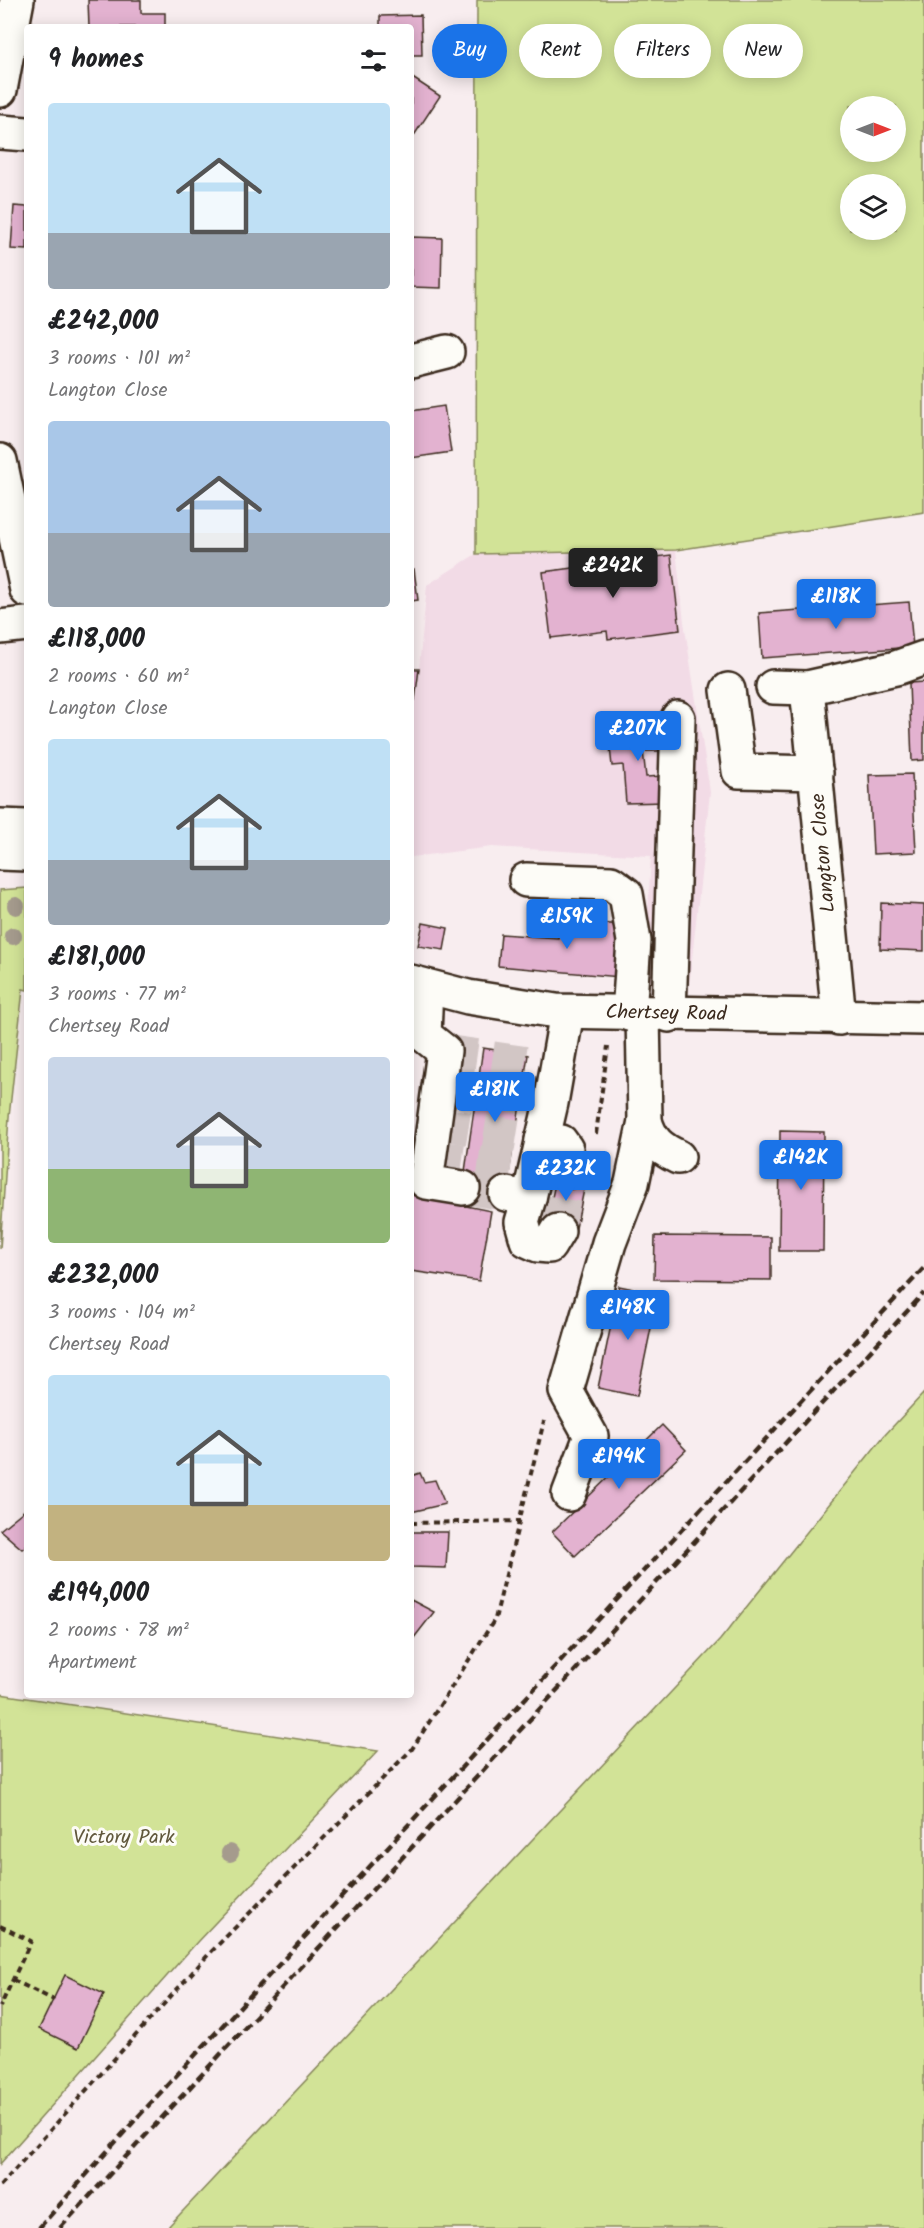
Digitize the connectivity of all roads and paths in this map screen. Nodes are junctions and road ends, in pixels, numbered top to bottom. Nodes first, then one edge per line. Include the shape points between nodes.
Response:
1 (17, 0) edge
2 (0, 90) edge
3 (0, 132) edge
4 (24, 134) edge
5 (447, 352) dead end
6 (414, 360) edge
7 (24, 451) edge
8 (0, 458) edge
9 (24, 575) edge
10 (24, 624) edge
11 (0, 627) edge
12 (910, 664) edge
13 (773, 687) dead end
14 (807, 688) junction
15 (728, 690) dead end
16 (678, 718) dead end
17 (816, 773) junction
18 (0, 826) edge
19 (24, 827) edge
20 (0, 853) edge
21 (24, 854) edge
22 (526, 880) dead end
23 (418, 984) edge
24 (567, 1012) junction
25 (647, 1014) junction
26 (839, 1018) junction
27 (924, 1018) edge
28 (645, 1121) junction
29 (542, 1140) junction
30 (678, 1157) dead end
31 (569, 1171) tunnel mouth
32 (463, 1188) tunnel mouth
33 (558, 1231) dead end
34 (569, 1494) dead end
35 (414, 1522) edge
36 (0, 1926) edge
37 (13, 1980) junction
38 (54, 2000) dead end
39 (0, 2007) edge
40 (0, 2186) edge

1 - 2 street
3 - 4 street
5 - 6 street
7 - 8 street
8 - 9 street
10 - 11 street
12 - 14 street
13 - 14 street
14 - 17 street, Langton Close
15 - 17 street via 739,771
16 - 25 street
17 - 26 street, Langton Close
18 - 19 street
20 - 21 street
22 - 25 street via 611,883 626,894
23 - 24 street, Chertsey Road via 468,997
23 - 32 street via 424,1035 444,1051 426,1182
24 - 25 street, Chertsey Road
24 - 29 street
25 - 26 street, Chertsey Road
25 - 28 street
26 - 27 street, Chertsey Road
28 - 30 street via 650,1136 661,1149
28 - 34 street via 632,1183 609,1243 566,1391 591,1436
29 - 31 street via 561,1142
29 - 33 street via 518,1196 522,1222 527,1240 538,1245 549,1246
35 - 40 path via 520,1521 495,1619 412,1749 208,1955
36 - 37 path via 31,1941
37 - 38 path
37 - 39 path

